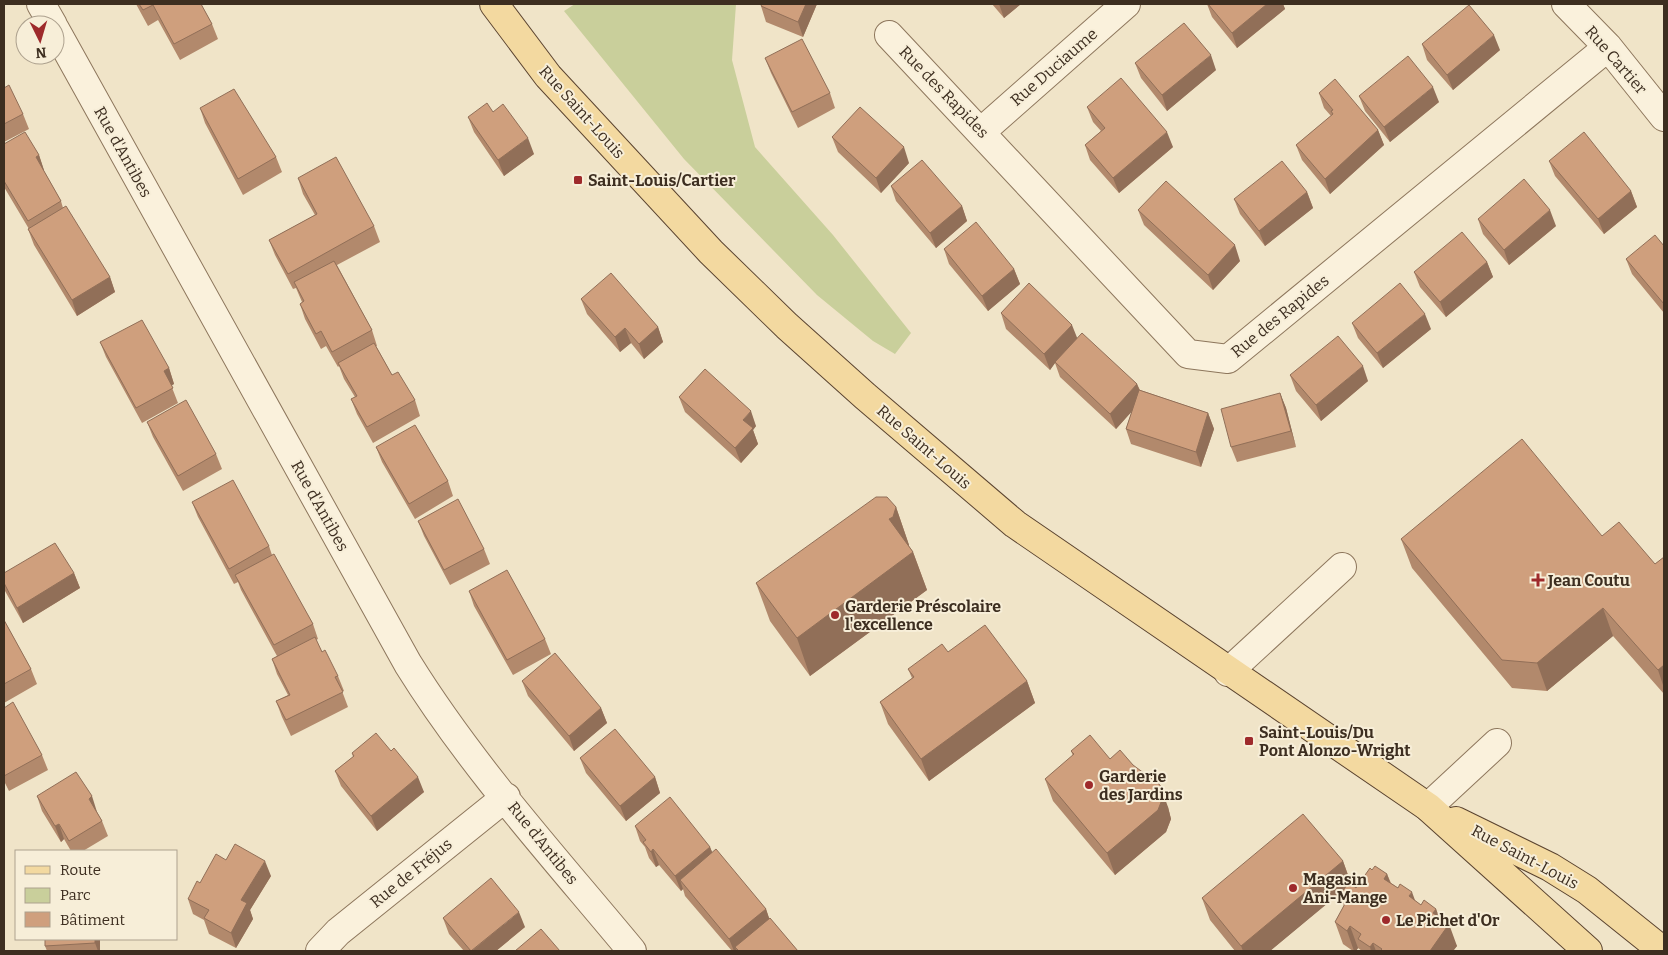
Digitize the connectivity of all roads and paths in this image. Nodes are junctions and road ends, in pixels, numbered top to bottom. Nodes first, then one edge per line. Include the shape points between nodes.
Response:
1 (41, 4) edge
2 (494, 4) edge
3 (1126, 4) edge
4 (1566, 4) edge
5 (47, 15) edge
6 (889, 35) dead end
7 (65, 47) edge
8 (1608, 47) junction
9 (1664, 117) edge
10 (982, 131) junction
11 (1342, 567) dead end
12 (1228, 672) junction
13 (1497, 743) dead end
14 (506, 797) junction
15 (1428, 807) junction
16 (1579, 947) edge
17 (320, 951) edge
18 (632, 951) edge
19 (1663, 951) edge

1 - 5 street
2 - 12 main road, Rue Saint-Louis via 548,76 630,166 711,252 794,332 1014,524
3 - 10 street, Rue Duciaume
4 - 8 street, Rue Cartier
6 - 10 street, Rue des Rapides
7 - 14 street, Rue d'Antibes via 408,664 460,742
8 - 9 street, Rue Cartier
8 - 10 street, Rue des Rapides via 1228,359 1188,354
11 - 12 street
12 - 15 main road, Rue Saint-Louis
13 - 15 street
14 - 17 street, Rue de Fréjus via 338,932
14 - 18 street, Rue d'Antibes
15 - 16 main road, Rue Saint-Louis
15 - 19 main road, Rue Saint-Louis via 1550,867 1587,890

